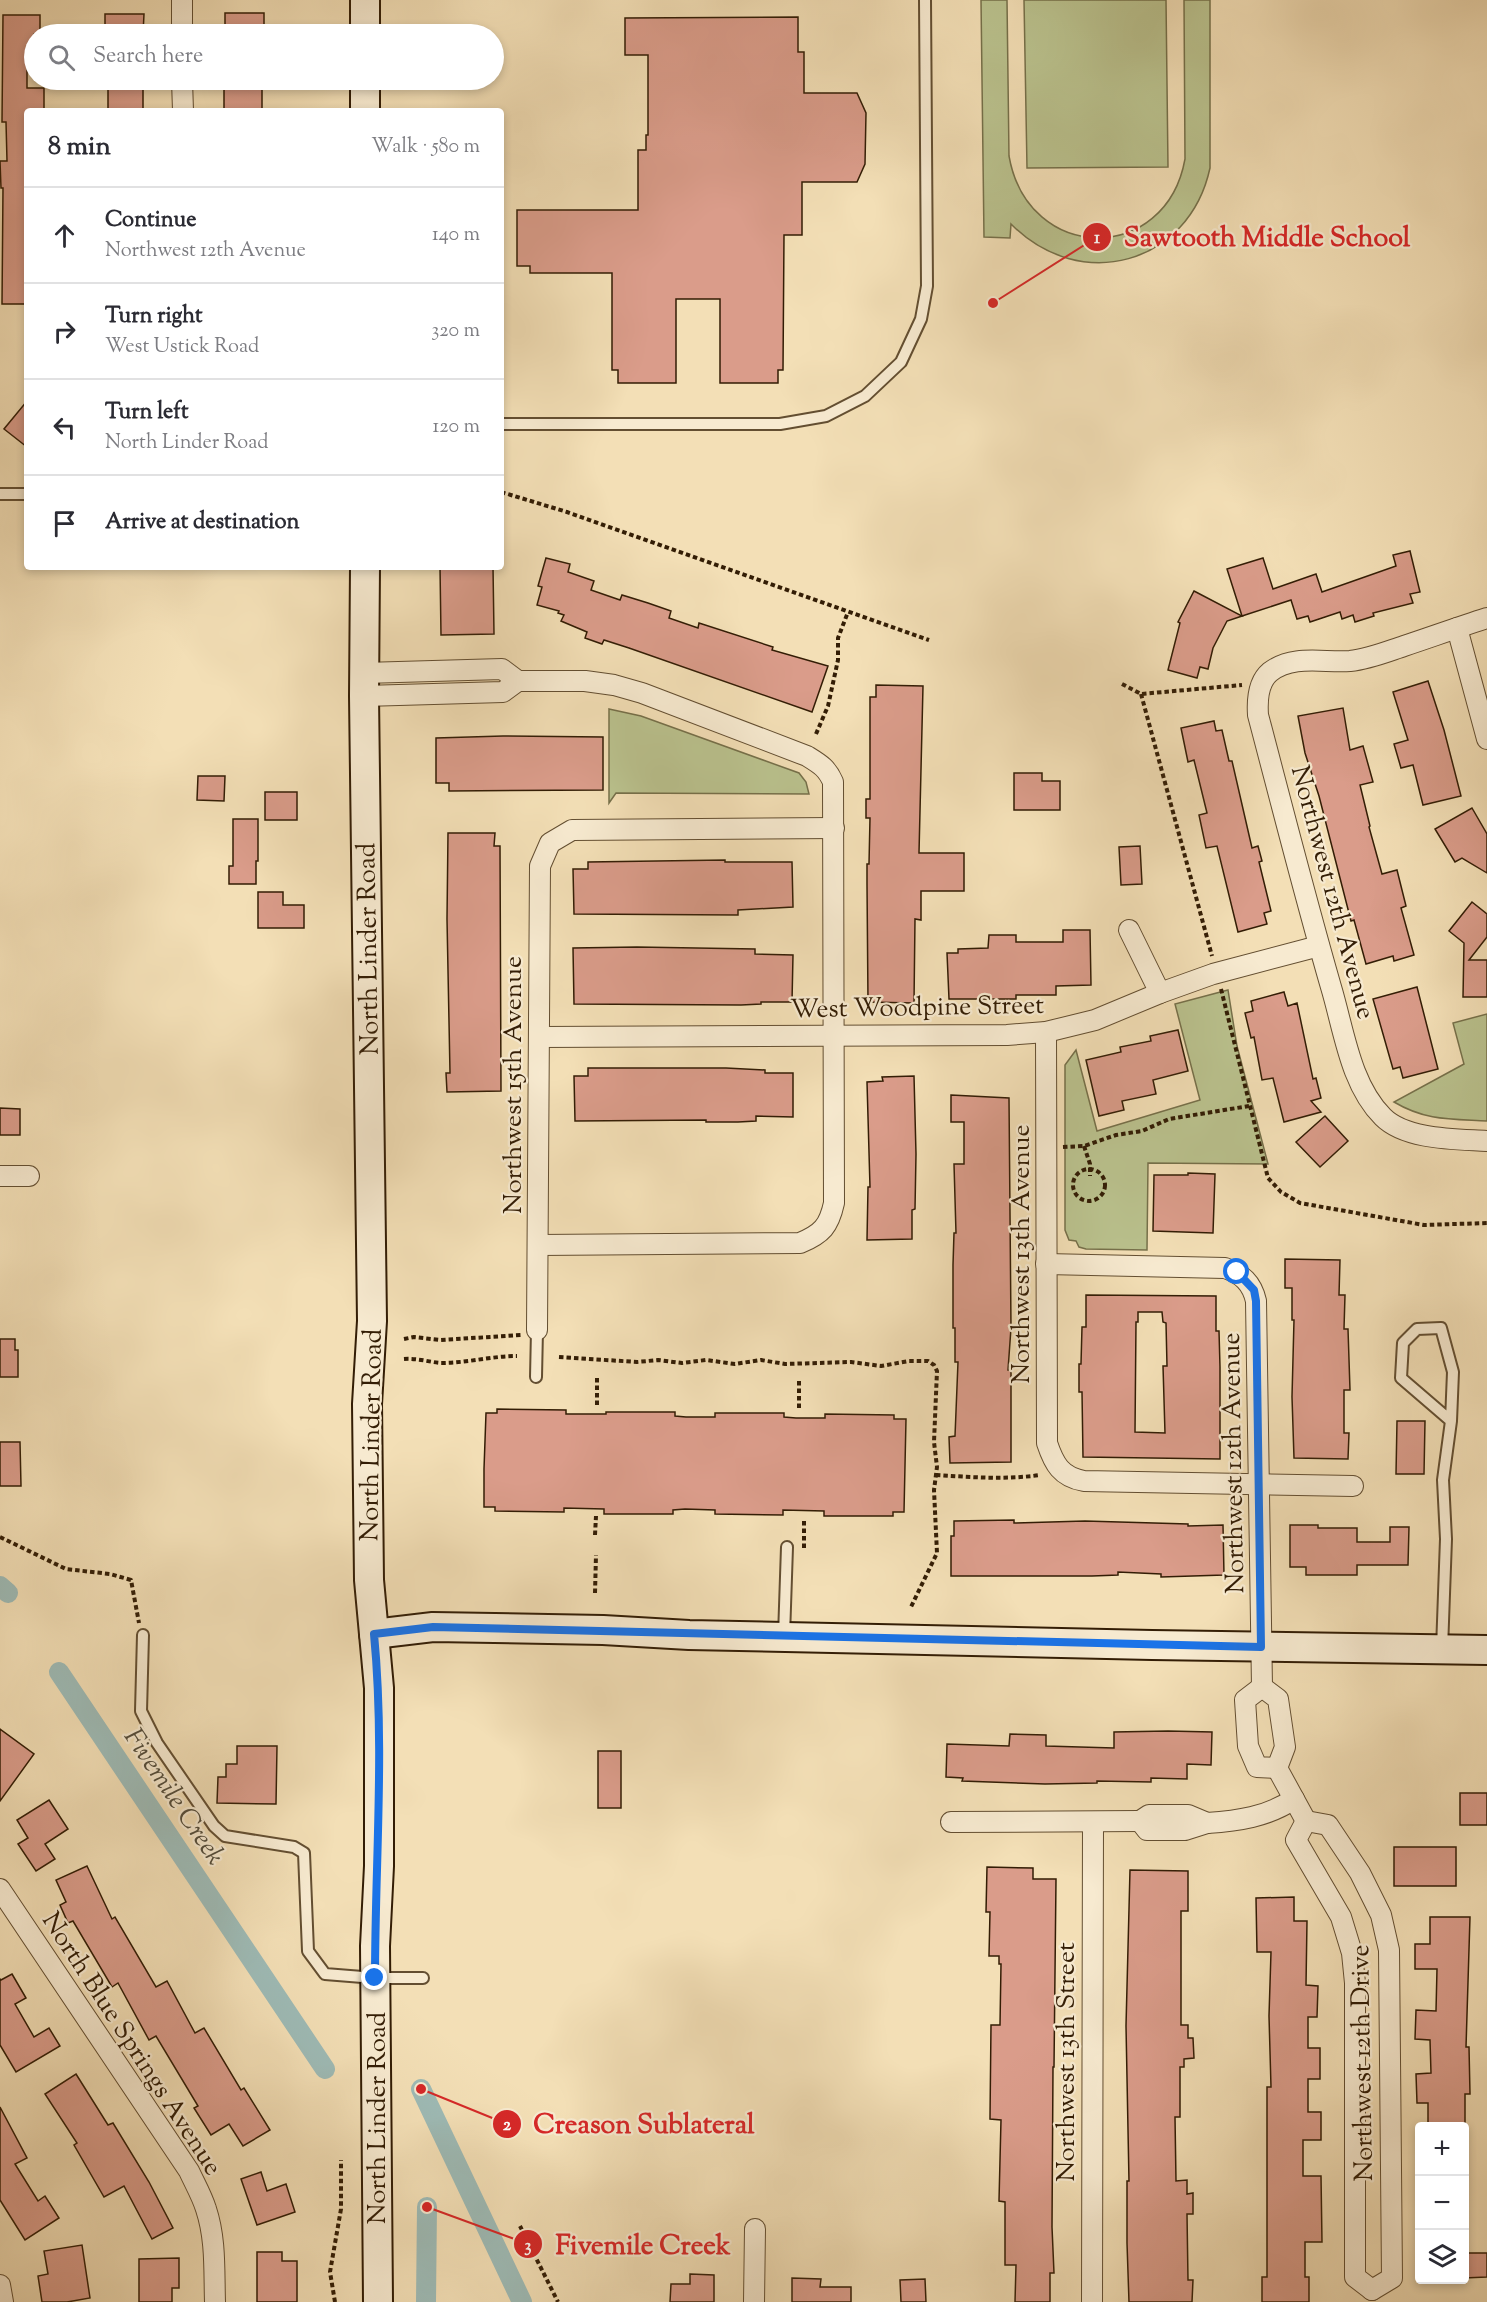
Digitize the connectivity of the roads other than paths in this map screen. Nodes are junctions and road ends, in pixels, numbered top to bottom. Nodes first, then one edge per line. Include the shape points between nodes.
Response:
1 (182, 0) edge
2 (365, 0) edge
3 (925, 0) edge
4 (182, 24) edge
5 (365, 24) edge
6 (182, 90) edge
7 (365, 90) edge
8 (183, 108) edge
9 (365, 108) edge
10 (504, 424) edge
11 (0, 494) edge
12 (24, 494) edge
13 (364, 570) edge
14 (1487, 618) edge
15 (1457, 628) junction
16 (364, 684) junction
17 (1487, 739) edge
18 (834, 828) junction
19 (1129, 930) dead end
20 (1319, 946) junction
21 (1160, 993) junction
22 (1046, 1032) junction
23 (834, 1036) junction
24 (539, 1037) junction
25 (1487, 1140) edge
26 (0, 1176) edge
27 (29, 1176) dead end
28 (538, 1245) junction
29 (1047, 1264) junction
30 (529, 1333) joint
31 (536, 1377) dead end
32 (1451, 1421) junction
33 (1258, 1484) junction
34 (1353, 1486) dead end
35 (787, 1547) dead end
36 (374, 1634) junction
37 (143, 1635) road end
38 (784, 1636) junction
39 (1261, 1647) junction
40 (1442, 1649) junction
41 (1487, 1650) edge
42 (1262, 1687) junction
43 (1277, 1768) junction
44 (1294, 1799) junction
45 (1306, 1821) junction
46 (951, 1822) dead end
47 (1093, 1822) junction
48 (0, 1889) edge
49 (375, 1978) junction
50 (423, 1978) dead end
51 (754, 2229) dead end
52 (0, 2285) edge
53 (1372, 2296) edge
54 (3, 2302) edge
55 (215, 2302) edge
56 (378, 2302) edge
57 (754, 2302) edge
58 (1092, 2302) edge

1 - 4 street
2 - 5 main road
3 - 10 lane via 927,286 921,319 901,362 865,396 826,416 780,424
6 - 8 street
7 - 9 main road
11 - 12 lane
13 - 16 main road, North Linder Road
14 - 15 street
15 - 17 street
15 - 20 street, Northwest 12th Avenue via 1372,657 1281,665 1264,679 1257,701 1258,715
16 - 18 street via 502,669 519,681 585,681 642,693 807,756 828,770 834,796
16 - 36 main road, North Linder Road via 372,1322 367,1404 368,1566
18 - 23 street
18 - 24 street, Northwest 15th Avenue via 572,830 550,843 540,866
19 - 21 street
20 - 21 street, West Woodpine Street via 1217,973
20 - 25 street, Northwest 12th Avenue via 1356,1075 1384,1118 1407,1131 1430,1137
21 - 22 street, West Woodpine Street via 1095,1020
22 - 23 street, West Woodpine Street
22 - 29 street, Northwest 13th Avenue
23 - 24 street, West Woodpine Street
23 - 28 street via 834,1203 826,1226 814,1237 800,1243
24 - 28 street, Northwest 15th Avenue
26 - 27 street
28 - 30 street, Northwest 15th Avenue
29 - 33 street, Northwest 12th Avenue via 1225,1268 1247,1281 1256,1301
29 - 33 street, Northwest 13th Avenue via 1047,1443 1061,1473 1084,1481
30 - 31 lane
32 - 32 lane via 1453,1372 1441,1328 1417,1329 1403,1343 1401,1378
32 - 40 lane via 1443,1480 1446,1539
33 - 34 street
33 - 39 street, Northwest 12th Avenue
35 - 38 lane
36 - 38 main road via 433,1627
36 - 49 main road, North Linder Road via 379,1688
37 - 49 lane via 141,1711 157,1743 225,1836 294,1847 304,1853 308,1951 325,1974
38 - 39 main road
39 - 40 main road
39 - 42 street
40 - 41 main road
42 - 43 street via 1278,1699 1285,1747
42 - 43 street via 1245,1700 1248,1746 1257,1767
43 - 44 street
44 - 45 street
44 - 47 street via 1279,1809 1239,1821 1207,1823 1185,1830 1147,1830 1140,1821
45 - 53 street, Northwest 12th Drive via 1296,1840 1341,1917 1352,1953 1355,2277
45 - 53 street, Northwest 12th Drive via 1328,1825 1360,1873 1381,1915 1389,1950 1392,2278
46 - 47 street
47 - 58 street, Northwest 13th Street
48 - 55 street, North Blue Springs Avenue via 189,2171 211,2231
49 - 50 lane
49 - 56 main road, North Linder Road
51 - 57 street
52 - 54 street

